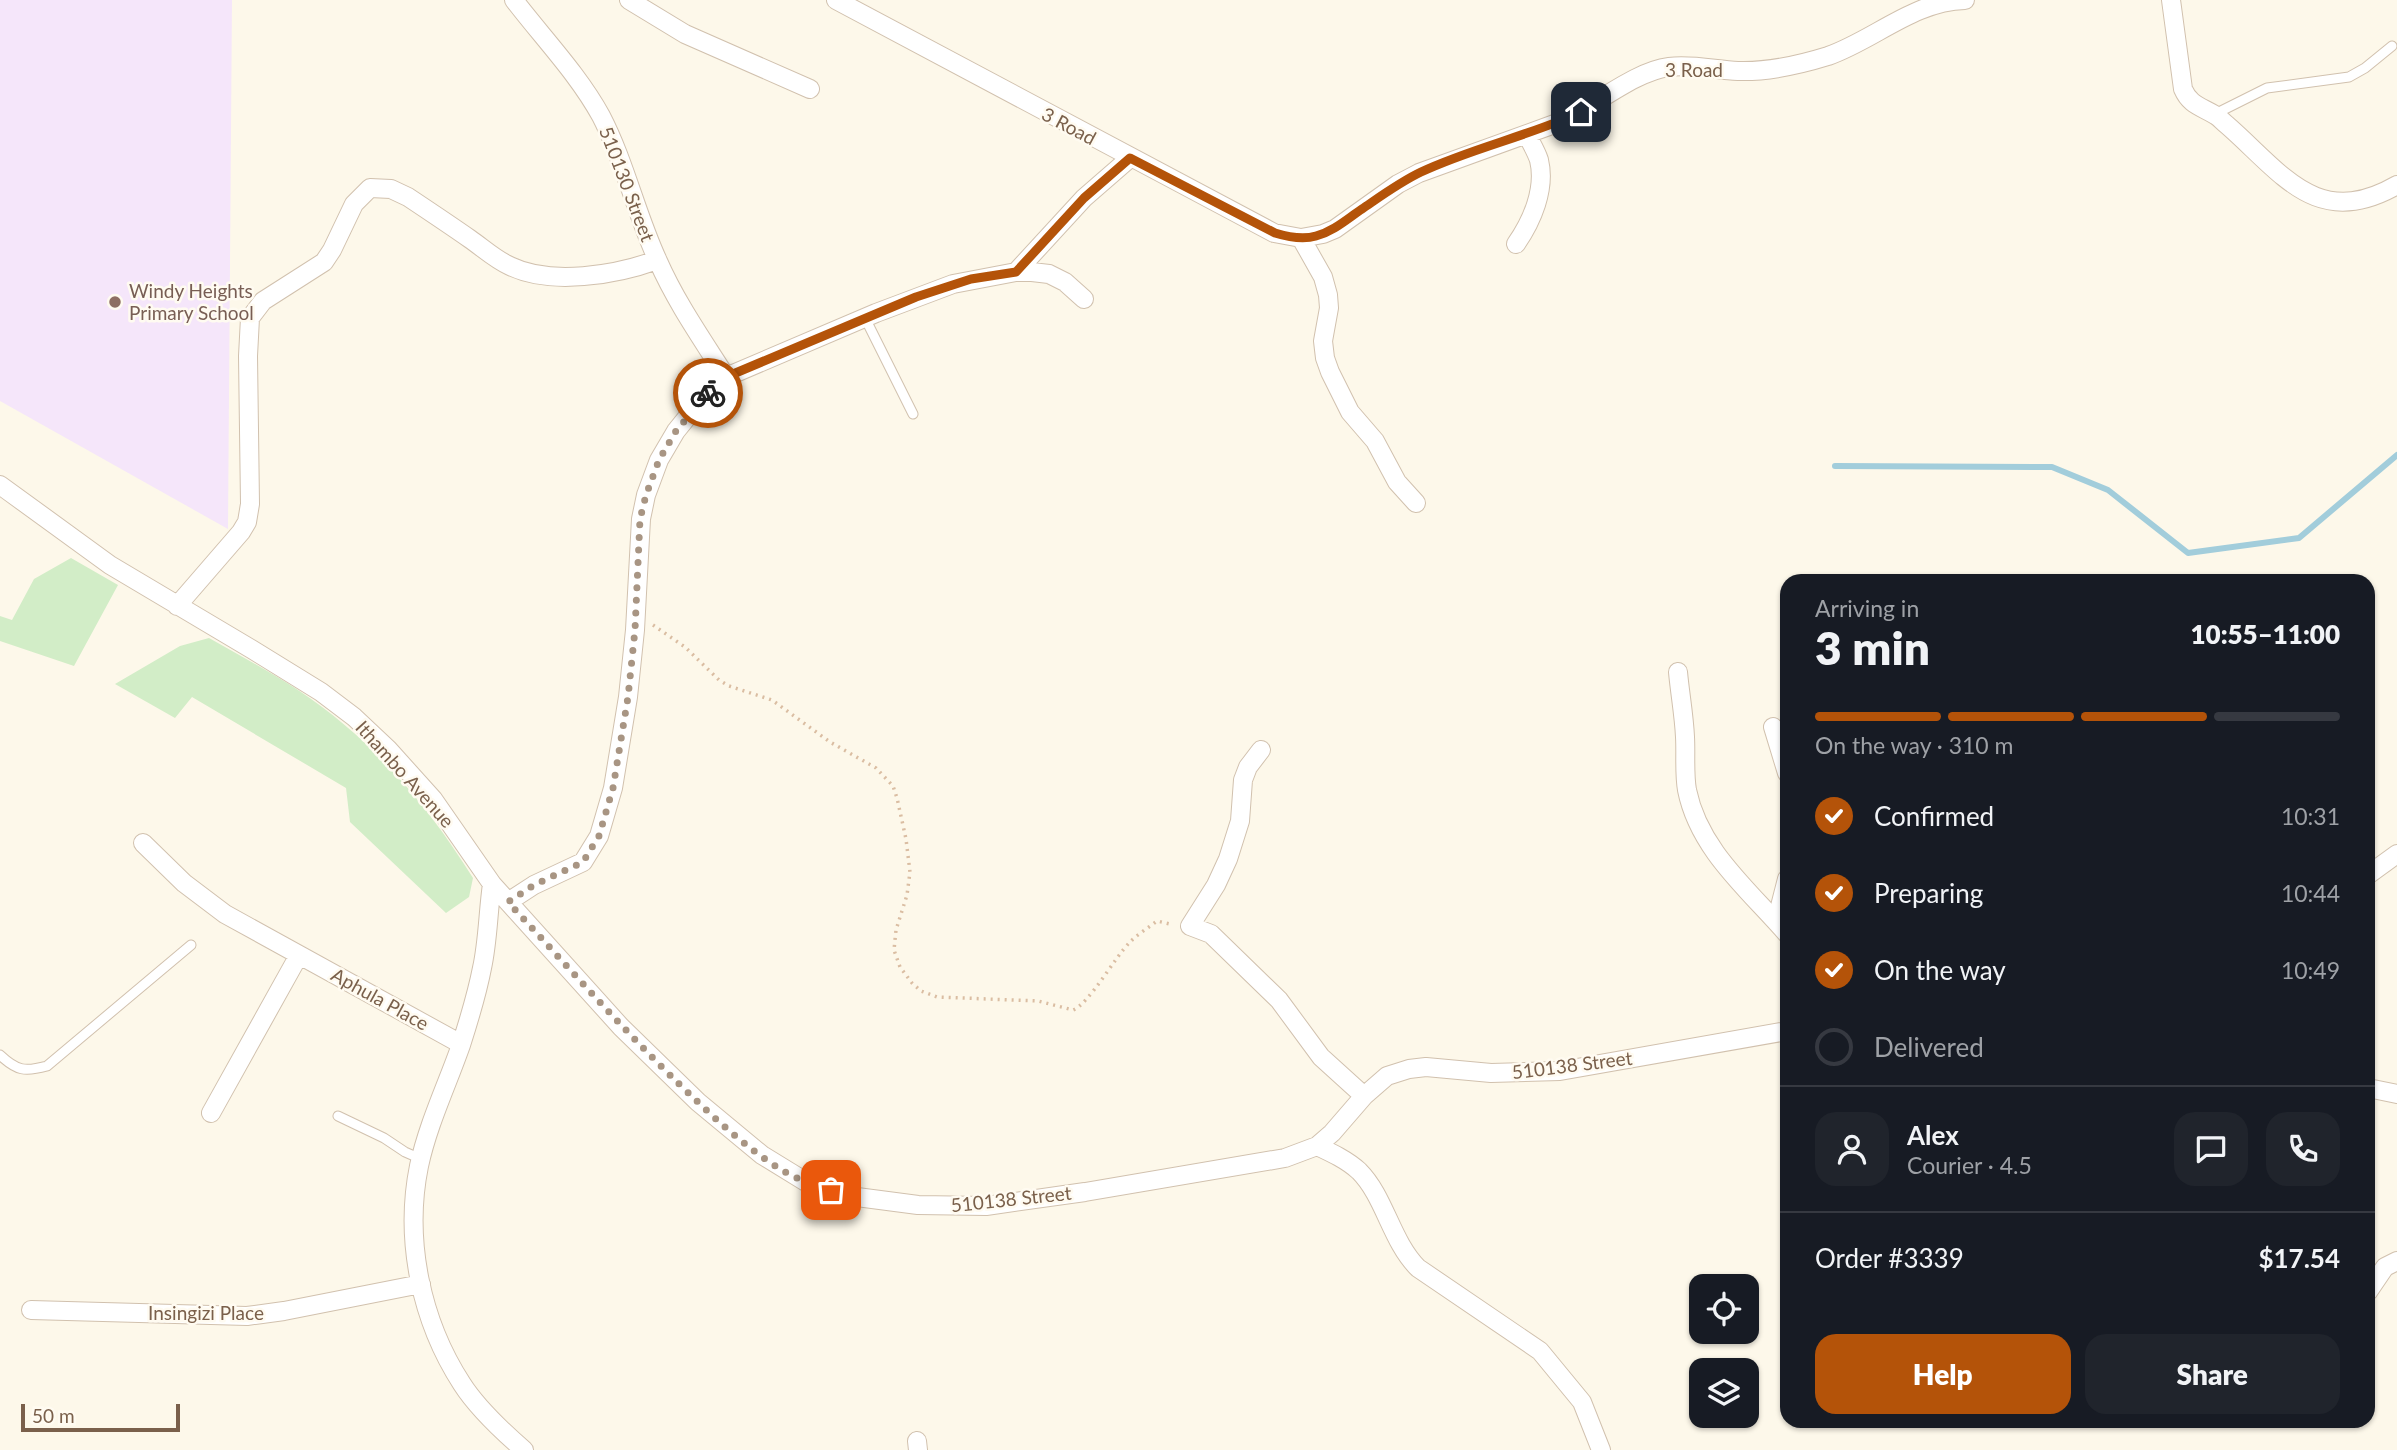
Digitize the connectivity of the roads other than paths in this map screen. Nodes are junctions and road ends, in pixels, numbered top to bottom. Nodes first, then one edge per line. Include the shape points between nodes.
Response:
1 (514, 0) edge
2 (629, 0) edge
3 (836, 0) edge
4 (1965, 0) edge
5 (2171, 0) edge
6 (2392, 46) dead end
7 (810, 89) dead end
8 (2215, 115) junction
9 (1527, 135) junction
10 (1130, 158) junction
11 (2397, 185) edge
12 (1301, 238) junction
13 (1516, 244) dead end
14 (657, 260) junction
15 (1016, 272) junction
16 (1084, 299) dead end
17 (865, 318) junction
18 (726, 377) junction
19 (913, 414) dead end
20 (0, 485) edge
21 (1416, 503) dead end
22 (177, 606) junction
23 (1678, 672) dead end
24 (1773, 727) dead end
25 (1261, 750) dead end
26 (1780, 750) edge
27 (143, 843) dead end
28 (2397, 854) edge
29 (2375, 870) edge
30 (492, 884) junction
31 (508, 902) junction
32 (1780, 927) edge
33 (191, 946) dead end
34 (299, 955) junction
35 (1780, 1032) edge
36 (461, 1044) junction
37 (0, 1055) edge
38 (2375, 1089) edge
39 (2397, 1094) edge
40 (1364, 1096) junction
41 (211, 1113) dead end
42 (338, 1116) dead end
43 (1317, 1146) junction
44 (421, 1159) junction
45 (2397, 1261) edge
46 (2375, 1282) edge
47 (421, 1284) junction
48 (31, 1310) dead end
49 (524, 1450) edge
50 (1601, 1450) edge

1 - 14 street, 510130 Street via 600,115
2 - 7 street via 685,34
3 - 10 street, 3 Road
4 - 9 street, 3 Road via 1927,6 1858,44 1806,62 1757,71 1668,67
5 - 8 street via 2183,89 2187,99
6 - 8 lane via 2350,77 2267,88
8 - 11 street via 2277,172 2315,197 2357,201
9 - 12 street, 3 Road via 1419,173 1335,229
9 - 13 street via 1538,159 1538,196 1534,214
10 - 12 street, 3 Road via 1275,233
10 - 15 street via 1084,198
12 - 21 street via 1328,295 1323,341 1330,372 1350,412
14 - 18 street, 510130 Street
14 - 22 street via 634,268 565,277 511,267 408,197 391,189 370,188 354,204 324,262 262,301 250,318 247,522
15 - 16 street via 1049,274
15 - 17 street via 953,284
17 - 18 street
17 - 19 lane
18 - 31 street via 676,431 652,476 640,519 628,697 613,788 599,836 583,862
20 - 22 street, Ithambo Avenue via 99,558
22 - 30 street, Ithambo Avenue via 355,717 433,799
23 - 32 street via 1692,806 1711,847
24 - 26 street
25 - 40 street via 1243,780 1240,821 1228,859 1190,926 1211,934 1279,1000 1321,1057
27 - 34 street, Aphula Place via 225,914
28 - 29 street
30 - 31 street, Ithambo Avenue
30 - 36 street via 482,968
31 - 43 street, 510138 Street via 621,1027 698,1102 762,1155 806,1182 857,1197 918,1205 986,1206 1263,1163
33 - 37 lane via 47,1066 28,1071
34 - 36 street, Aphula Place
34 - 41 street
35 - 40 street, 510138 Street via 1560,1071 1409,1069 1387,1076
36 - 44 street
38 - 39 street
40 - 43 street, 510138 Street
42 - 44 lane
43 - 50 street via 1361,1173 1407,1257 1418,1268 1540,1351 1581,1402
44 - 47 street via 414,1199 414,1244
45 - 46 street via 2385,1267
47 - 48 street, Insingizi Place via 247,1316
47 - 49 street via 441,1346 463,1386

